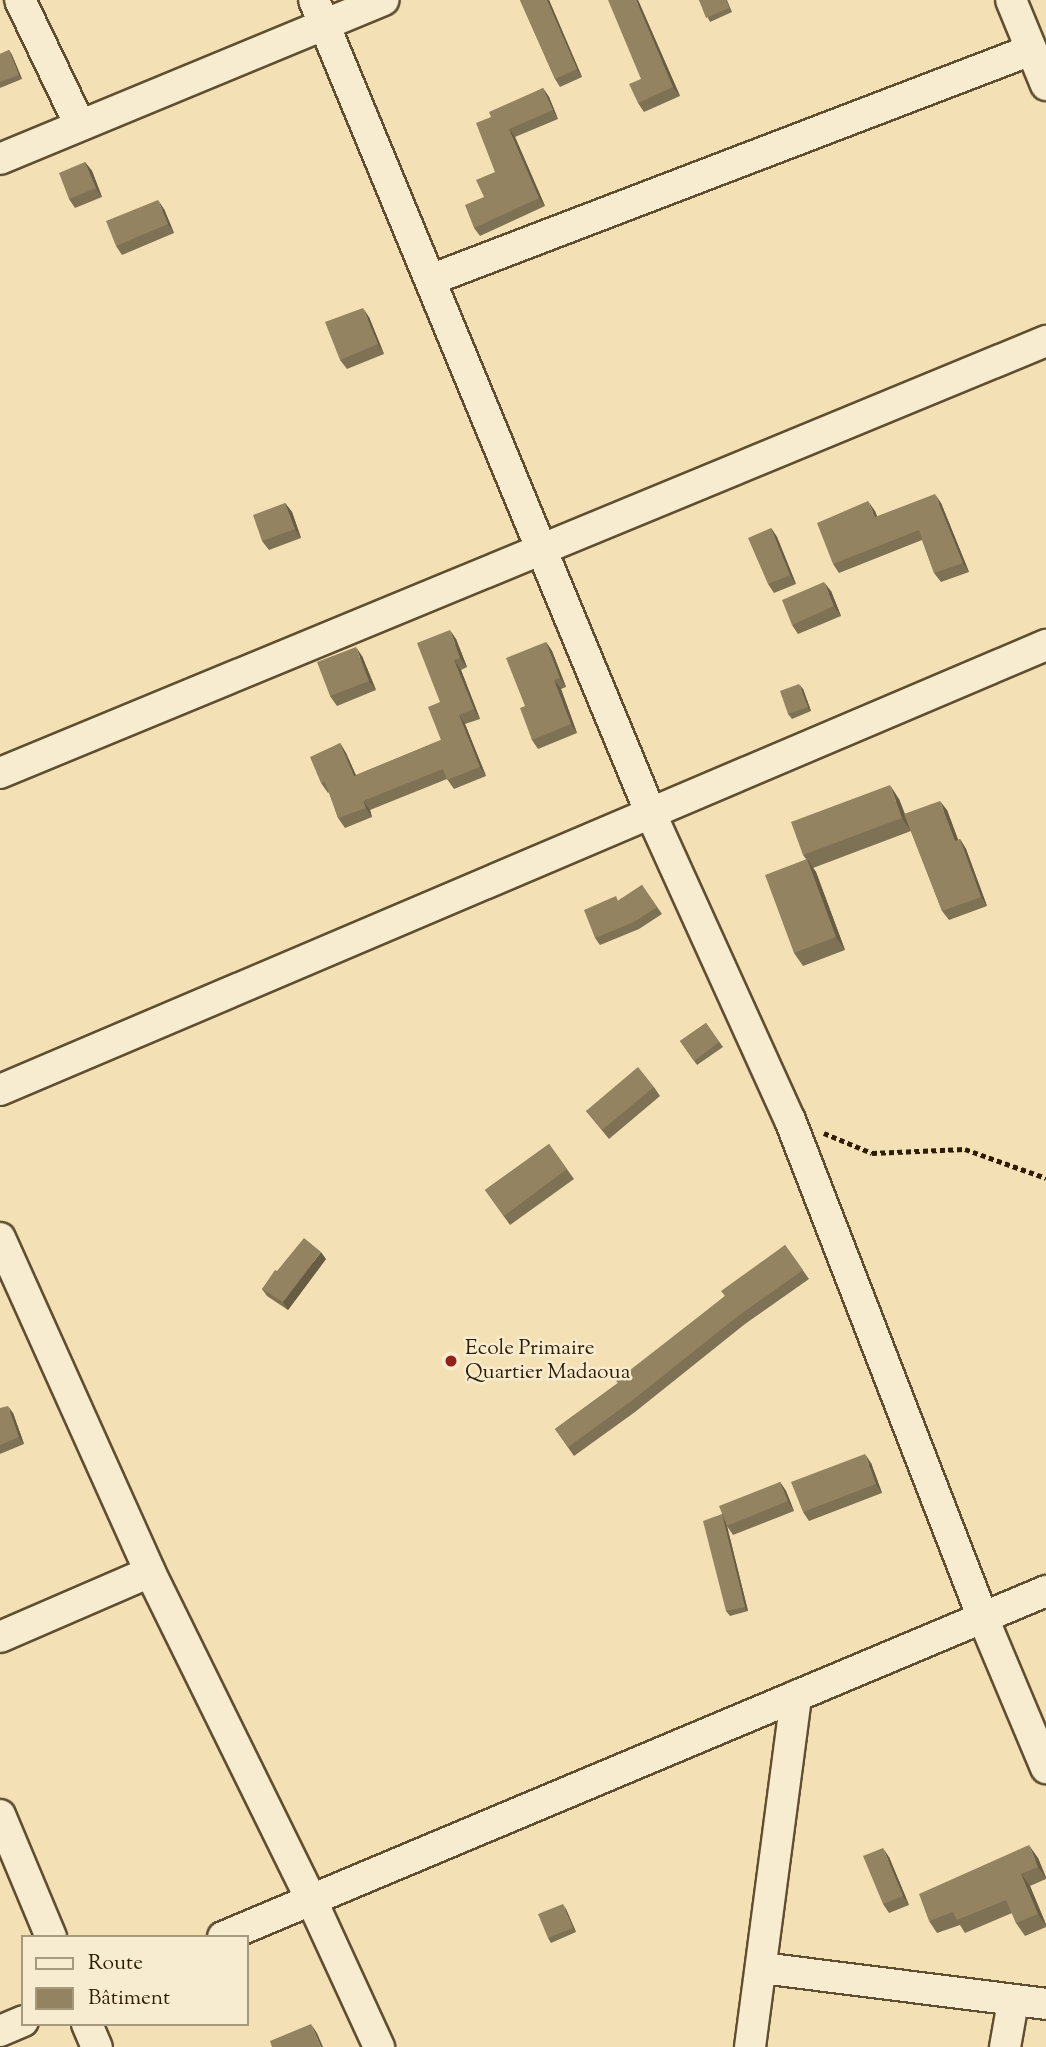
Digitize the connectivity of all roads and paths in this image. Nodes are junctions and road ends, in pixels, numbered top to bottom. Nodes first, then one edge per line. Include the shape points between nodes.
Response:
1 (20, 0) edge
2 (383, 0) edge
3 (1011, 0) edge
4 (319, 12) edge
5 (1031, 50) junction
6 (1046, 85) edge
7 (80, 125) junction
8 (0, 159) edge
9 (430, 281) junction
10 (1046, 341) edge
11 (541, 549) junction
12 (1046, 645) edge
13 (0, 773) edge
14 (651, 814) junction
15 (0, 1090) edge
16 (790, 1120) junction
17 (1046, 1178) edge
18 (0, 1238) edge
19 (150, 1572) junction
20 (1046, 1591) edge
21 (984, 1618) junction
22 (0, 1637) edge
23 (796, 1696) junction
24 (1046, 1768) edge
25 (0, 1815) edge
26 (6, 1847) edge
27 (312, 1899) junction
28 (50, 1935) edge
29 (228, 1935) edge
30 (762, 1968) junction
31 (1013, 2002) junction
32 (1046, 2004) edge
33 (21, 2022) edge
34 (89, 2026) edge
35 (0, 2031) edge
36 (97, 2047) edge
37 (379, 2047) edge
38 (750, 2047) edge
39 (1005, 2047) edge

1 - 7 street
2 - 4 street
3 - 5 street
4 - 7 street
4 - 9 street
5 - 6 street
5 - 9 street
7 - 8 street
9 - 11 street
10 - 11 street
11 - 13 street
11 - 14 street
12 - 14 street
14 - 15 street
14 - 16 street
16 - 17 path via 872,1153 965,1149
16 - 21 street
18 - 19 street
19 - 22 street
19 - 27 street
20 - 21 street
21 - 23 street
21 - 24 street
23 - 27 street
23 - 30 street
25 - 26 street
26 - 28 street
27 - 29 street
27 - 37 street
30 - 31 street
30 - 38 street
31 - 32 street
31 - 39 street
33 - 35 street
34 - 36 street

